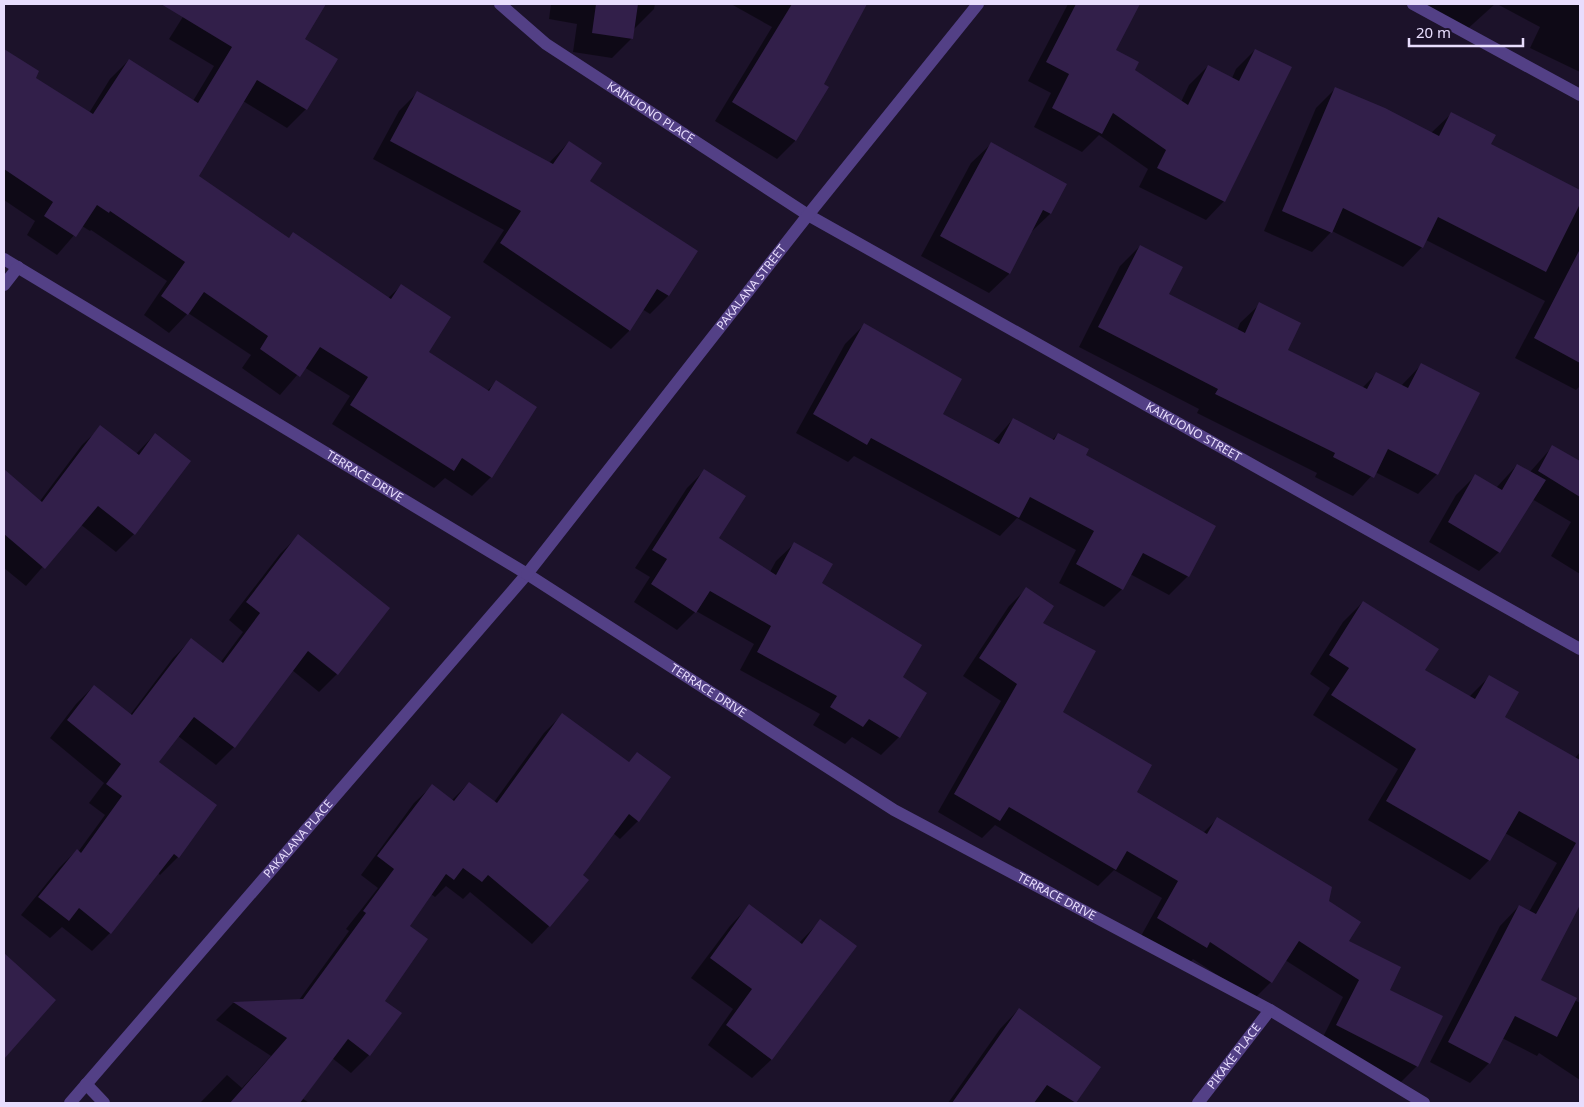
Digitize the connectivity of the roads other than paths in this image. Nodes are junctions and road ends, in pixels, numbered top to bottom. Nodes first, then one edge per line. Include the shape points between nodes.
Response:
1 (500, 4) edge
2 (978, 4) edge
3 (1413, 4) edge
4 (1580, 95) edge
5 (808, 215) junction
6 (4, 259) edge
7 (18, 267) junction
8 (4, 284) edge
9 (526, 574) junction
10 (1580, 648) edge
11 (1270, 1010) junction
12 (86, 1084) junction
13 (70, 1103) edge
14 (104, 1103) edge
15 (1198, 1103) edge
16 (1424, 1103) edge

1 - 5 street, KAIKUONO PLACE via 546,44
2 - 5 street, PAKALANA STREET
3 - 4 street
5 - 9 street, PAKALANA STREET
5 - 10 street, KAIKUONO STREET
6 - 7 street, TERRACE DRIVE
7 - 8 street
7 - 9 street, TERRACE DRIVE
9 - 11 street, TERRACE DRIVE via 894,810
9 - 12 street, PAKALANA PLACE
11 - 15 street, PIKAKE PLACE
11 - 16 street, TERRACE DRIVE
12 - 13 street, PAKALANA PLACE
12 - 14 street

